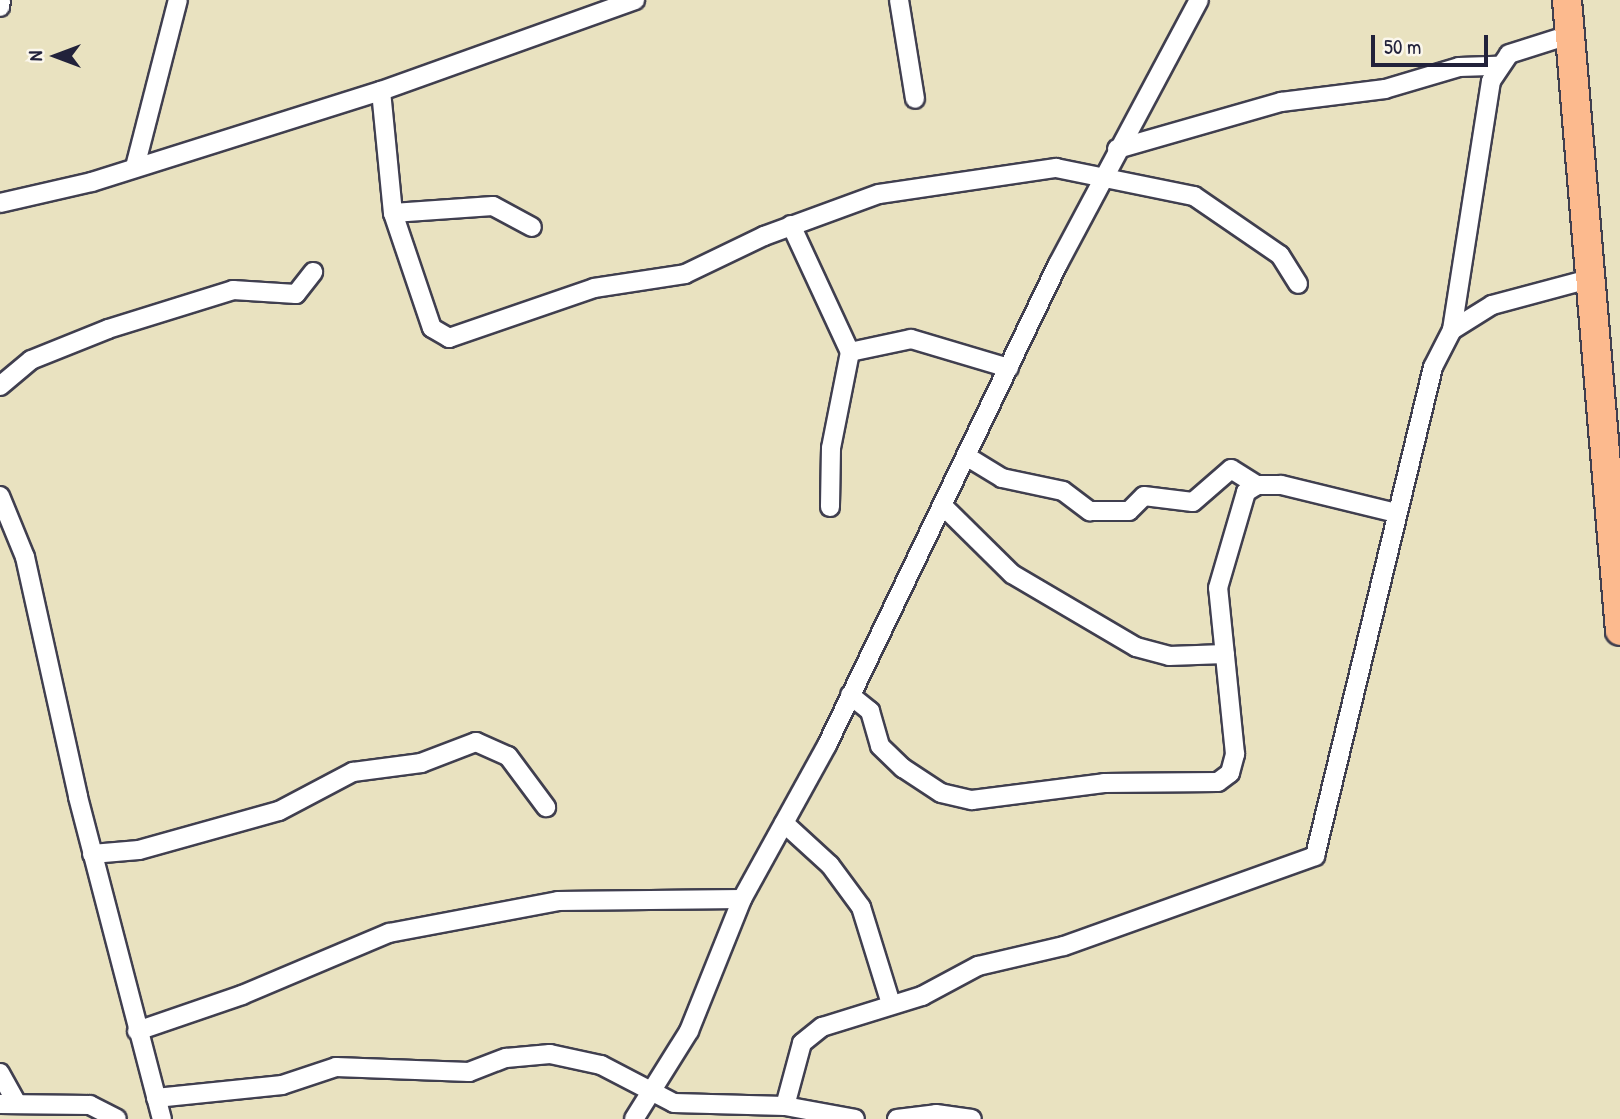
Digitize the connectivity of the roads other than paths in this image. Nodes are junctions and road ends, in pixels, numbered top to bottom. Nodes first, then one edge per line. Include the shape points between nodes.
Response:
1 (1, 0) edge
2 (178, 0) edge
3 (635, 0) edge
4 (899, 0) edge
5 (1199, 0) edge
6 (1567, 0) edge
7 (0, 7) edge
8 (1569, 36) junction
9 (1497, 66) junction
10 (381, 91) junction
11 (915, 99) dead end
12 (1117, 149) junction
13 (135, 167) junction
14 (1104, 176) junction
15 (0, 203) edge
16 (393, 213) junction
17 (790, 225) junction
18 (532, 226) dead end
19 (313, 272) dead end
20 (1588, 279) junction
21 (1298, 284) dead end
22 (1452, 330) junction
23 (850, 352) junction
24 (1009, 368) junction
25 (0, 386) edge
26 (966, 456) junction
27 (1257, 485) junction
28 (0, 496) edge
29 (943, 506) junction
30 (830, 507) dead end
31 (1396, 513) junction
32 (1620, 631) edge
33 (1224, 654) junction
34 (850, 695) junction
35 (546, 807) dead end
36 (784, 822) junction
37 (92, 854) junction
38 (742, 899) junction
39 (891, 1004) junction
40 (137, 1031) junction
41 (0, 1073) edge
42 (649, 1088) junction
43 (156, 1098) junction
44 (8, 1104) edge
45 (785, 1106) junction
46 (915, 1117) edge
47 (117, 1119) edge
48 (162, 1119) edge
49 (634, 1119) edge
50 (855, 1119) edge
51 (897, 1119) edge
52 (972, 1119) edge

1 - 7 street
2 - 13 street
3 - 10 street
4 - 11 street
5 - 12 street
6 - 8 main road
8 - 9 street via 1520,47
8 - 20 main road
9 - 12 street via 1459,67 1385,89 1281,102
9 - 22 street via 1467,208
10 - 13 street
10 - 16 street
12 - 14 street
13 - 15 street
14 - 17 street via 1056,168 914,185
14 - 21 street via 1134,187 1183,192 1212,205 1280,255
14 - 24 street
16 - 17 street via 432,328 449,338 594,288 685,274
16 - 18 street via 494,206
17 - 23 street
19 - 25 street via 296,294 253,288 208,295 59,347
20 - 22 street via 1492,305
20 - 32 main road
22 - 31 street via 1418,410
23 - 24 street via 911,339
23 - 30 street via 831,448
24 - 26 street
26 - 27 street via 1002,478 1058,489 1077,505 1098,512 1129,512 1144,496 1192,502 1231,469
26 - 29 street
27 - 31 street
27 - 33 street via 1238,507 1220,573
28 - 37 street via 25,557
29 - 33 street via 1012,574 1136,647 1169,656
29 - 34 street
31 - 39 street via 1315,856 1064,946 978,965 922,996
33 - 34 street via 1235,754 1230,773 1199,785 1093,784 998,800 941,793 880,746 870,711
34 - 36 street
35 - 37 street via 508,756 476,742 438,759 354,772 268,815 139,850
36 - 38 street
36 - 39 street via 830,864 861,907
37 - 40 street
38 - 40 street via 558,901 389,933 242,995
38 - 42 street via 689,1031
39 - 45 street via 809,1035
40 - 43 street
41 - 44 street
42 - 43 street via 601,1065 550,1054 506,1058 469,1072 336,1067 282,1085
42 - 45 street via 685,1105
42 - 49 street
43 - 48 street
44 - 47 street via 90,1105
45 - 50 street
46 - 51 street
46 - 52 street

